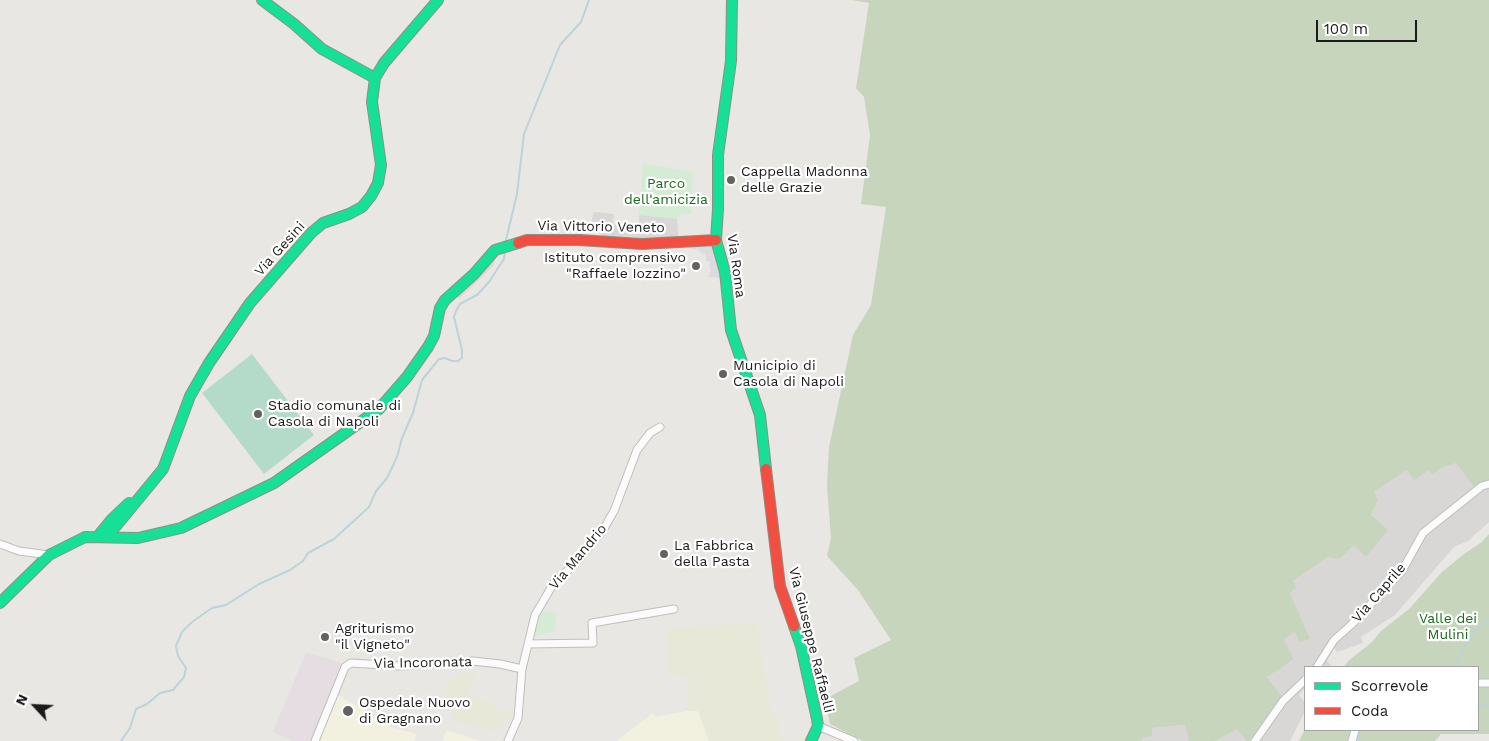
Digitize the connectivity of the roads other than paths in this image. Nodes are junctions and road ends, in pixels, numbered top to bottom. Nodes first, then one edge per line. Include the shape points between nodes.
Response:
1 (262, 0) edge
2 (438, 0) edge
3 (732, 0) edge
4 (375, 78) junction
5 (716, 240) junction
6 (660, 427) dead end
7 (168, 457) junction
8 (1489, 484) edge
9 (112, 519) junction
10 (773, 532) joint
11 (85, 537) junction
12 (101, 537) junction
13 (0, 544) edge
14 (50, 555) junction
15 (0, 603) edge
16 (674, 608) dead end
17 (528, 644) junction
18 (1318, 666) edge
19 (522, 669) junction
20 (1304, 681) edge
21 (818, 726) junction
22 (315, 741) edge
23 (508, 741) edge
24 (811, 741) edge
25 (854, 741) edge
26 (1255, 741) edge

1 - 4 street via 322,48
2 - 4 street
3 - 5 street, Via Roma via 731,61 718,154
4 - 7 street, Via Gesini via 372,92 381,165 371,196 362,207 323,223 311,233 250,303 190,396
5 - 10 street, Via Roma via 725,272 731,330 760,415
5 - 12 street, Via Vittorio Veneto via 642,244 527,240 495,250 445,300 428,347 379,408 274,483 181,528 138,538
6 - 17 street, Via Mandrio via 650,433 637,450 614,511 603,530 584,554 555,581 535,615
7 - 9 street
7 - 12 street via 163,469 116,526
8 - 18 street, Via Caprile via 1423,532 1402,571 1334,640
9 - 11 street
9 - 12 street
10 - 21 street, Via Giuseppe Raffaelli via 780,586 801,646
11 - 12 street, Via Vittorio Veneto
11 - 14 street, Via Vittorio Veneto
13 - 14 street via 19,551
14 - 15 street, Via Vittorio Veneto
16 - 17 street via 592,623 592,643
17 - 19 street, Via Mandrio
19 - 22 street, Via Incoronata via 473,661 400,666 351,664 342,672
19 - 23 street, Via Mandrio via 518,718
20 - 26 street via 1283,701
21 - 24 street
21 - 25 street

